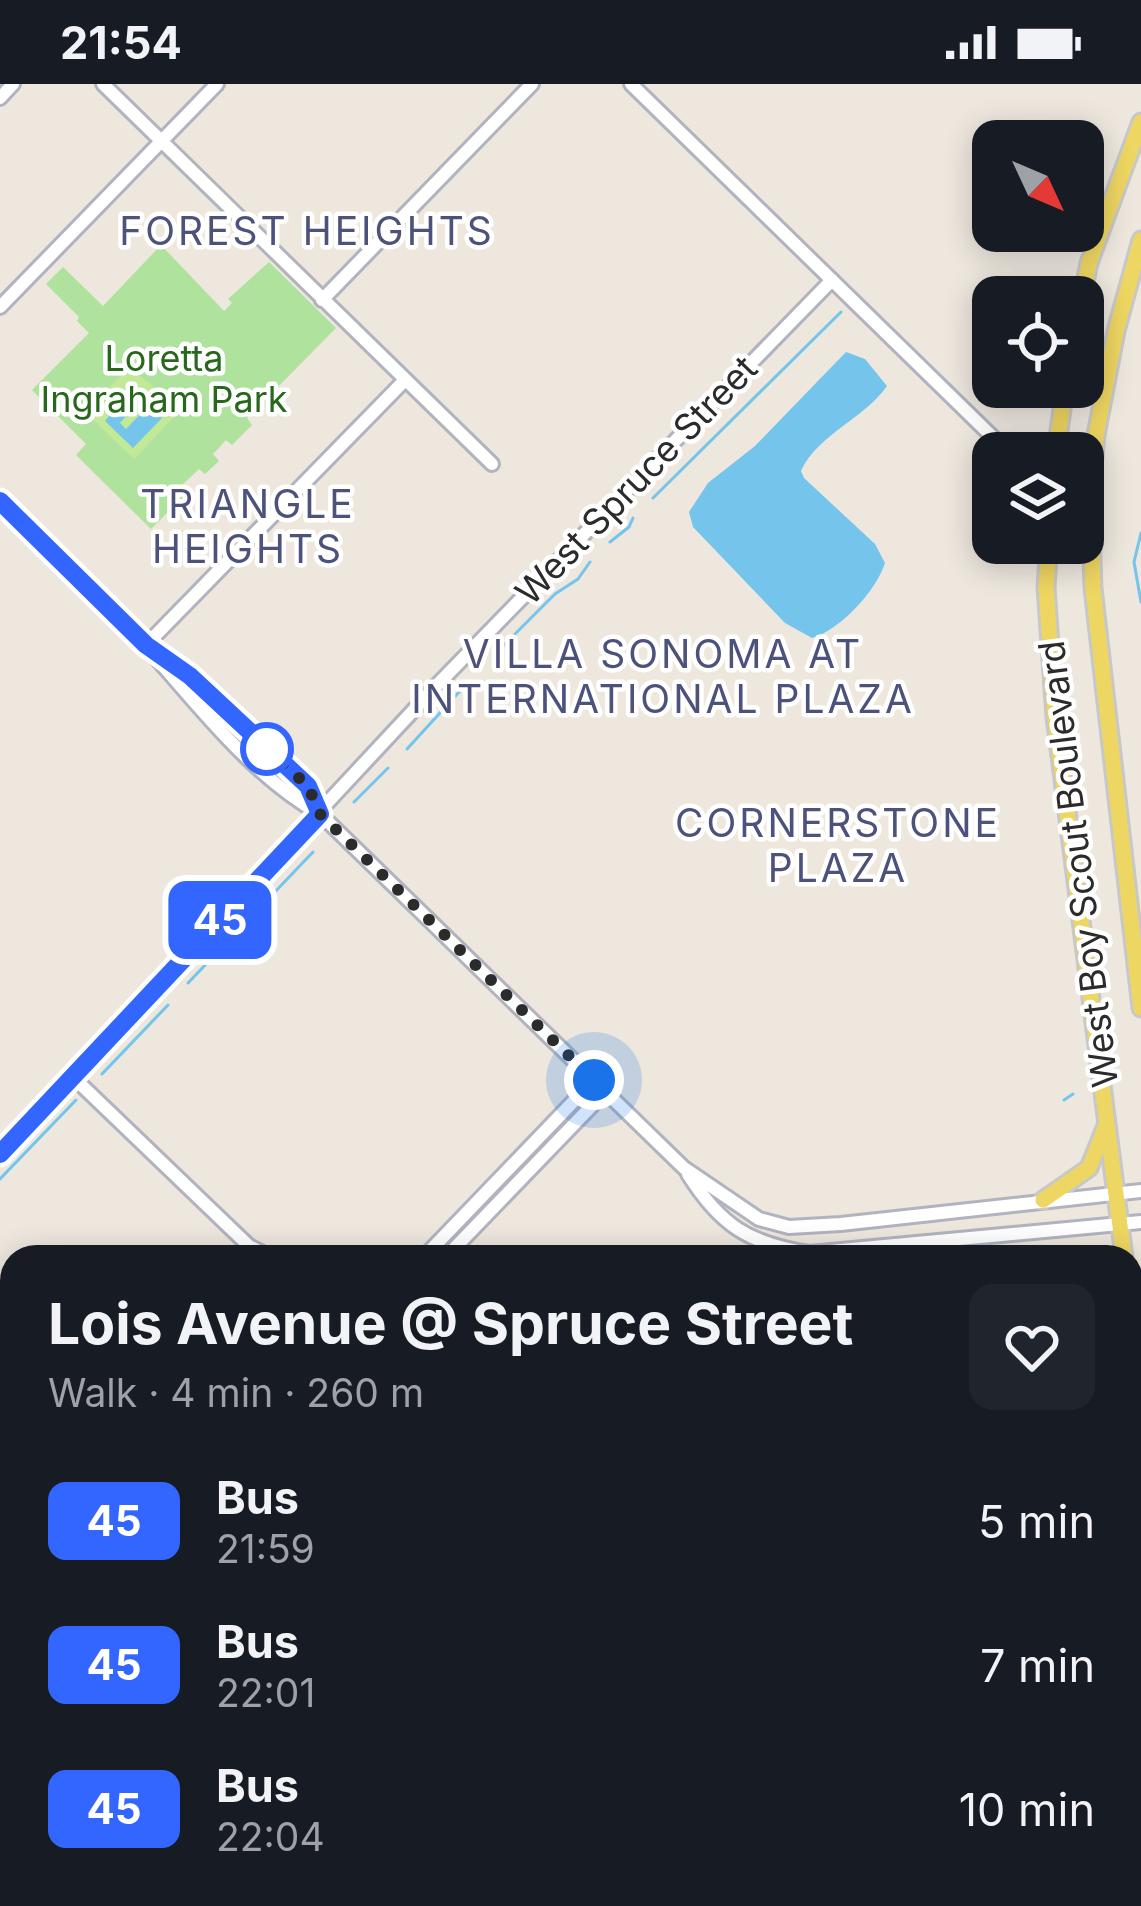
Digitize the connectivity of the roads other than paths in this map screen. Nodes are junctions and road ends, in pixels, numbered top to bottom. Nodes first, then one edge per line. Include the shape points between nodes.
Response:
1 (13, 84) edge
2 (103, 84) edge
3 (217, 84) edge
4 (532, 84) edge
5 (631, 84) edge
6 (0, 98) edge
7 (1141, 122) edge
8 (162, 141) junction
9 (1141, 240) edge
10 (1088, 276) edge
11 (832, 280) junction
12 (322, 300) junction
13 (0, 307) edge
14 (404, 381) junction
15 (988, 432) edge
16 (1096, 432) edge
17 (492, 464) dead end
18 (0, 501) edge
19 (1048, 564) edge
20 (1091, 564) edge
21 (146, 645) junction
22 (320, 814) junction
23 (1141, 1008) edge
24 (73, 1077) junction
25 (594, 1080) junction
26 (605, 1091) junction
27 (1108, 1118) junction
28 (2, 1146) edge
29 (526, 1151) junction
30 (537, 1162) junction
31 (684, 1168) junction
32 (1141, 1191) edge
33 (1118, 1192) junction
34 (1043, 1200) junction
35 (1141, 1222) edge
36 (1121, 1223) junction
37 (248, 1245) edge
38 (436, 1245) edge
39 (457, 1245) edge
40 (771, 1245) edge
41 (892, 1245) edge
42 (1123, 1245) edge

1 - 6 street
2 - 8 street
3 - 8 street
4 - 12 street
5 - 11 street
7 - 10 main road
8 - 12 street
8 - 13 street
9 - 16 main road, West Boy Scout Boulevard
11 - 15 street
11 - 22 street, West Spruce Street
12 - 14 street
14 - 17 street
14 - 21 street
18 - 21 street
19 - 27 main road, West Boy Scout Boulevard via 1055,717
20 - 23 main road, West Boy Scout Boulevard
21 - 22 street via 261,768
22 - 24 street, West Spruce Street
22 - 25 street
24 - 28 street, West Spruce Street
24 - 37 street
25 - 26 street
25 - 29 street
26 - 30 street
26 - 31 street
27 - 33 main road, West Boy Scout Boulevard
27 - 34 main road via 1089,1168
29 - 30 street
29 - 38 street
30 - 39 street
31 - 34 street via 759,1219 789,1227
31 - 40 street via 709,1208
32 - 33 street
33 - 34 street
33 - 36 main road, West Boy Scout Boulevard
35 - 36 street
36 - 41 street
36 - 42 main road, West Boy Scout Boulevard

